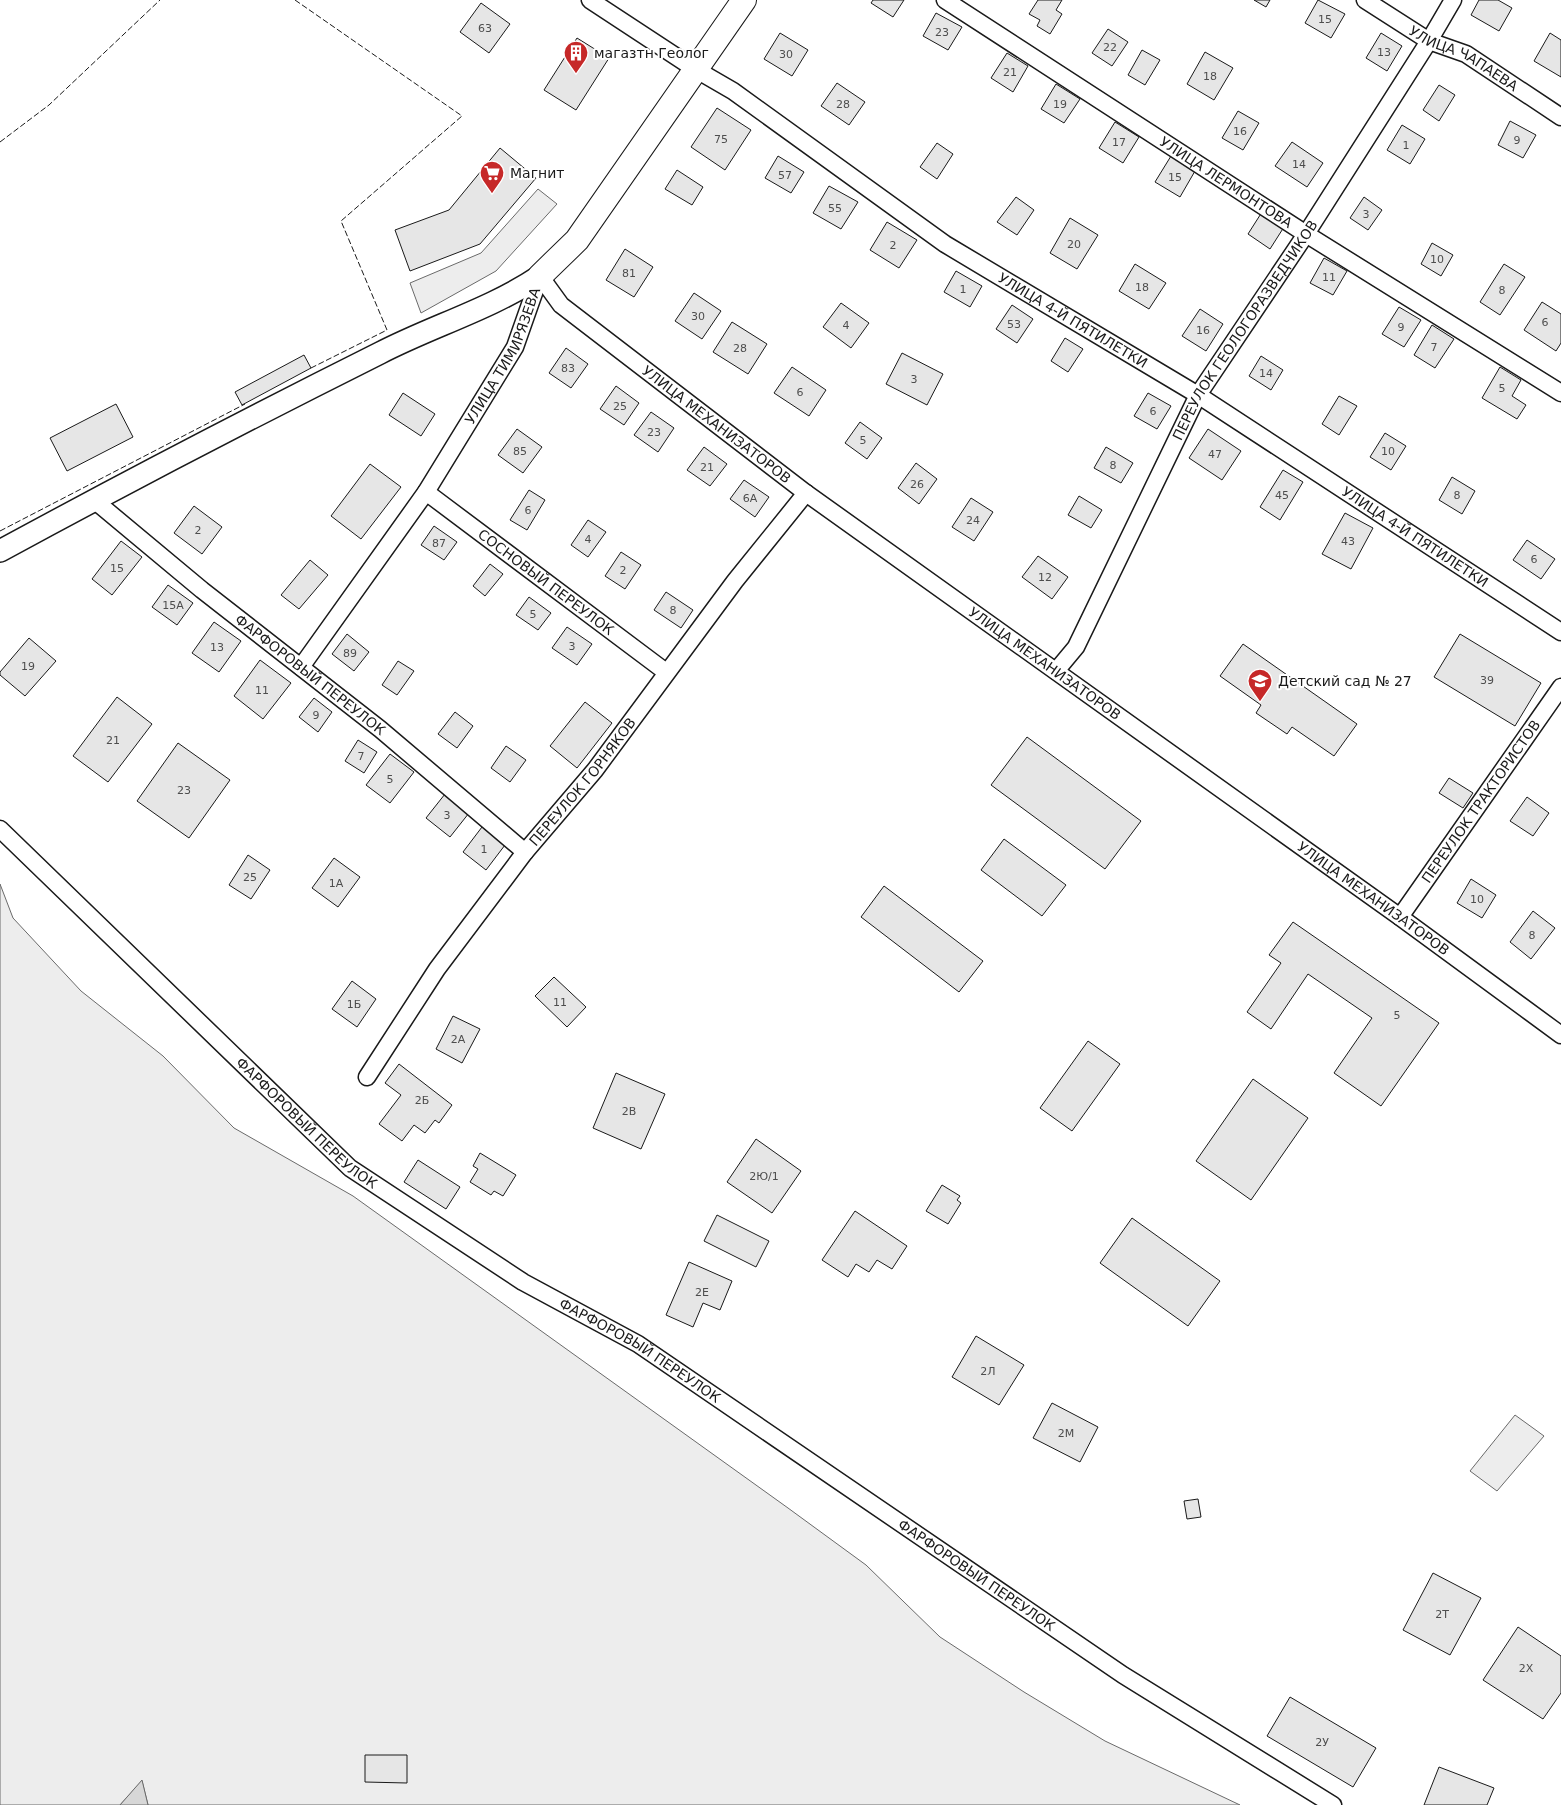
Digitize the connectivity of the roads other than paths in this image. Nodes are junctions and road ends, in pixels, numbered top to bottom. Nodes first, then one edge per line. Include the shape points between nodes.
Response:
1 (590, 0) edge
2 (744, 0) edge
3 (945, 0) edge
4 (1365, 0) edge
5 (1454, 0) edge
6 (1430, 41) junction
7 (695, 70) junction
8 (1561, 118) edge
9 (1306, 234) junction
10 (540, 276) junction
11 (1561, 393) edge
12 (1198, 395) junction
13 (426, 492) junction
14 (806, 493) junction
15 (94, 500) junction
16 (0, 551) edge
17 (1561, 632) edge
18 (301, 668) junction
19 (1056, 671) junction
20 (666, 672) junction
21 (1561, 686) edge
22 (0, 829) edge
23 (525, 852) junction
24 (1400, 917) junction
25 (1561, 1035) edge
26 (367, 1077) dead end
27 (1333, 1805) edge

1 - 7 street, УЛИЦА 4-Й ПЯТИЛЕТКИ
2 - 7 main road, УЛИЦА ТИМИРЯЗЕВА
3 - 9 street, УЛИЦА ЛЕРМОНТОВА
4 - 6 street, УЛИЦА ЧАПАЕВА
5 - 6 street, ПЕРЕУЛОК ГЕОЛОГОРАЗВЕДЧИКОВ
6 - 8 street, УЛИЦА ЧАПАЕВА via 1466,54
6 - 9 street, ПЕРЕУЛОК ГЕОЛОГОРАЗВЕДЧИКОВ
7 - 10 main road, УЛИЦА ТИМИРЯЗЕВА via 577,240
7 - 12 street, УЛИЦА 4-Й ПЯТИЛЕТКИ via 733,91 945,244
9 - 11 street, УЛИЦА ЛЕРМОНТОВА
9 - 12 street, ПЕРЕУЛОК ГЕОЛОГОРАЗВЕДЧИКОВ
10 - 13 street, УЛИЦА ТИМИРЯЗЕВА via 515,347
10 - 14 street, УЛИЦА МЕХАНИЗАТОРОВ via 561,305
10 - 15 street via 518,291 389,348
12 - 17 street, УЛИЦА 4-Й ПЯТИЛЕТКИ
12 - 19 street, ПЕРЕУЛОК ГЕОЛОГОРАЗВЕДЧИКОВ via 1076,647
13 - 18 street, УЛИЦА ТИМИРЯЗЕВА
13 - 20 street, СОСНОВЫЙ ПЕРЕУЛОК
14 - 19 street, УЛИЦА МЕХАНИЗАТОРОВ
14 - 20 street, ПЕРЕУЛОК ГОРНЯКОВ
15 - 16 street
15 - 18 street, ФАРФОРОВЫЙ ПЕРЕУЛОК
18 - 23 street, ФАРФОРОВЫЙ ПЕРЕУЛОК via 380,728
19 - 24 street, УЛИЦА МЕХАНИЗАТОРОВ
20 - 23 street, ПЕРЕУЛОК ГОРНЯКОВ via 595,770
21 - 24 street, ПЕРЕУЛОК ТРАКТОРИСТОВ
22 - 27 street, ФАРФОРОВЫЙ ПЕРЕУЛОК via 350,1168 523,1282 638,1344 1123,1676
23 - 26 street, ПЕРЕУЛОК ГОРНЯКОВ via 437,969
24 - 25 street, УЛИЦА МЕХАНИЗАТОРОВ

